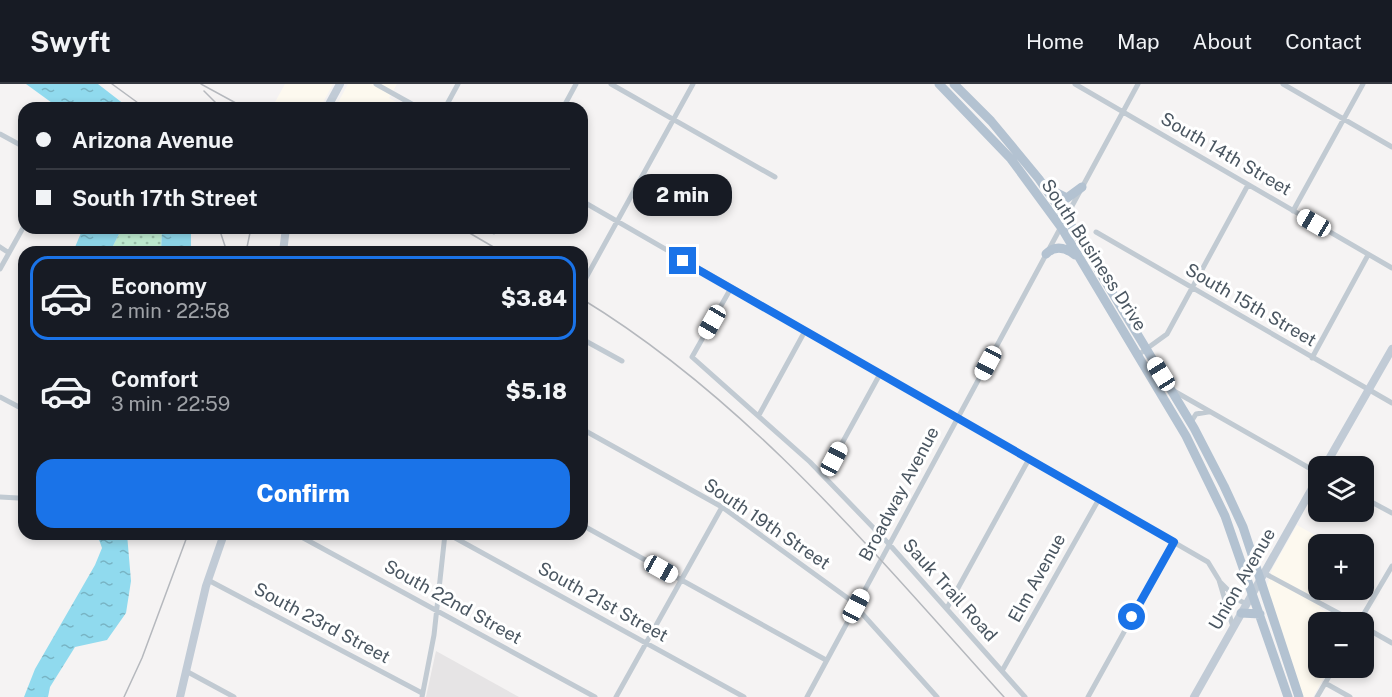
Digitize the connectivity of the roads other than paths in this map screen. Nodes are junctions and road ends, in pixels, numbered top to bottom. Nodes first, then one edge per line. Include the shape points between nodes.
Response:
1 (340, 84) edge
2 (376, 84) edge
3 (458, 84) edge
4 (576, 84) edge
5 (611, 84) edge
6 (693, 84) edge
7 (939, 84) edge
8 (954, 84) edge
9 (1075, 84) edge
10 (1138, 84) edge
11 (1283, 84) edge
12 (1363, 84) edge
13 (330, 102) edge
14 (408, 102) edge
15 (448, 102) edge
16 (566, 102) edge
17 (1123, 112) junction
18 (674, 119) junction
19 (1344, 119) junction
20 (0, 134) edge
21 (18, 144) edge
22 (1392, 147) edge
23 (776, 177) dead end
24 (1043, 184) junction
25 (1248, 185) junction
26 (1082, 187) junction
27 (588, 205) edge
28 (1293, 210) junction
29 (1066, 217) junction
30 (617, 222) junction
31 (1060, 227) junction
32 (1096, 232) dead end
33 (20, 234) edge
34 (0, 247) edge
35 (9, 253) junction
36 (1046, 254) junction
37 (1368, 255) junction
38 (1080, 259) junction
39 (1392, 268) edge
40 (0, 269) edge
41 (588, 274) edge
42 (731, 288) junction
43 (1192, 288) junction
44 (805, 331) junction
45 (588, 342) edge
46 (1147, 349) junction
47 (1392, 349) edge
48 (1138, 355) junction
49 (1312, 358) junction
50 (622, 361) dead end
51 (880, 374) junction
52 (1172, 390) junction
53 (1368, 390) junction
54 (0, 397) edge
55 (1392, 403) edge
56 (18, 406) edge
57 (1208, 412) junction
58 (759, 415) junction
59 (958, 418) junction
60 (1191, 424) junction
61 (588, 432) edge
62 (1331, 456) edge
63 (1029, 459) junction
64 (1308, 467) edge
65 (824, 476) junction
66 (1308, 496) edge
67 (0, 497) edge
68 (18, 498) dead end
69 (1099, 499) junction
70 (1374, 503) edge
71 (722, 507) junction
72 (1392, 513) edge
73 (588, 528) edge
74 (222, 540) edge
75 (307, 540) edge
76 (445, 540) edge
77 (457, 540) edge
78 (1174, 542) junction
79 (889, 544) junction
80 (1392, 566) edge
81 (1262, 577) junction
82 (208, 580) junction
83 (681, 580) junction
84 (1219, 580) junction
85 (1252, 593) junction
86 (1247, 603) junction
87 (856, 606) junction
88 (947, 608) junction
89 (437, 609) junction
90 (1336, 612) edge
91 (1363, 612) edge
92 (1241, 613) junction
93 (1260, 614) junction
94 (1233, 627) junction
95 (1374, 633) edge
96 (646, 643) junction
97 (1392, 643) edge
98 (826, 660) junction
99 (186, 671) junction
100 (1002, 671) junction
101 (1328, 678) edge
102 (1325, 683) junction
103 (422, 695) edge
104 (180, 697) edge
105 (234, 697) edge
106 (595, 697) edge
107 (616, 697) edge
108 (744, 697) edge
109 (807, 697) edge
110 (937, 697) edge
111 (1025, 697) edge
112 (1088, 697) edge
113 (1194, 697) edge
114 (1288, 697) edge
115 (1299, 697) edge
116 (1317, 697) edge
117 (1350, 697) edge

1 - 13 street
2 - 14 street
3 - 15 street
4 - 16 street
5 - 18 street
6 - 18 street
7 - 31 main road, South Business Drive via 1011,159
8 - 24 main road, South Business Drive via 991,121
9 - 17 street, South 14th Street
10 - 17 street, Broadway Avenue
11 - 19 street
12 - 19 street
17 - 25 street, South 14th Street
17 - 26 street, Broadway Avenue
18 - 23 street
18 - 30 street
19 - 22 street
19 - 28 street
20 - 21 street
24 - 26 main road via 1062,198 1071,197
24 - 29 main road, South Business Drive
25 - 28 street, South 14th Street
25 - 43 street
26 - 29 street, Broadway Avenue
27 - 30 street
28 - 37 street, South 14th Street
29 - 31 street, Broadway Avenue
29 - 46 main road, South Business Drive
30 - 41 street
30 - 42 street
31 - 36 street, Broadway Avenue
31 - 38 main road, South Business Drive
32 - 43 street, South 15th Street
33 - 35 street
34 - 35 street
35 - 40 street
36 - 38 main road via 1061,247
36 - 59 street, Broadway Avenue
37 - 39 street, South 14th Street
37 - 49 street
38 - 48 main road, South Business Drive
42 - 44 street
42 - 58 street, Sauk Trail Road via 692,357
43 - 46 street via 1167,334
43 - 49 street, South 15th Street
44 - 51 street
44 - 58 street
45 - 50 street
46 - 48 street
46 - 52 main road, South Business Drive
47 - 53 street
48 - 85 main road, South Business Drive via 1202,465
49 - 53 street, South 15th Street
51 - 59 street
51 - 65 street
52 - 57 street
52 - 60 main road, South Business Drive
53 - 55 street, South 15th Street
53 - 62 street
54 - 56 street
57 - 60 street via 1196,414
57 - 64 street
58 - 65 street, Sauk Trail Road
59 - 63 street
59 - 79 street, Broadway Avenue
60 - 81 main road, South Business Drive via 1235,510
61 - 71 street, South 19th Street
63 - 69 street
63 - 88 street
65 - 79 street, Sauk Trail Road
66 - 81 street, Union Avenue
67 - 68 street
69 - 78 street
69 - 100 street, Elm Avenue
70 - 72 street
71 - 83 street
71 - 87 street, South 19th Street
73 - 83 street
74 - 82 street
75 - 89 street, South 22nd Street
76 - 89 street
77 - 96 street, South 21st Street
78 - 84 street via 1210,565
78 - 112 street
79 - 87 street, Broadway Avenue
79 - 88 street, Sauk Trail Road
80 - 91 street
81 - 85 street, Union Avenue
81 - 90 street
81 - 115 main road, South Business Drive
82 - 99 street
82 - 103 street, South 23rd Street
83 - 96 street
83 - 98 street
84 - 86 street via 1238,600
84 - 94 street
85 - 86 street, Union Avenue
85 - 93 main road, South Business Drive
86 - 92 street, Union Avenue
87 - 98 street, Broadway Avenue
87 - 110 street, South 19th Street
88 - 100 street, Sauk Trail Road
89 - 103 street
89 - 106 street, South 22nd Street
92 - 93 main road
92 - 94 street, Union Avenue
93 - 114 main road, South Business Drive
94 - 113 street, Union Avenue
95 - 97 street
96 - 107 street
96 - 108 street, South 21st Street
98 - 109 street, Broadway Avenue
99 - 104 street
99 - 105 street
100 - 111 street, Sauk Trail Road
101 - 102 street
102 - 116 street
102 - 117 street

